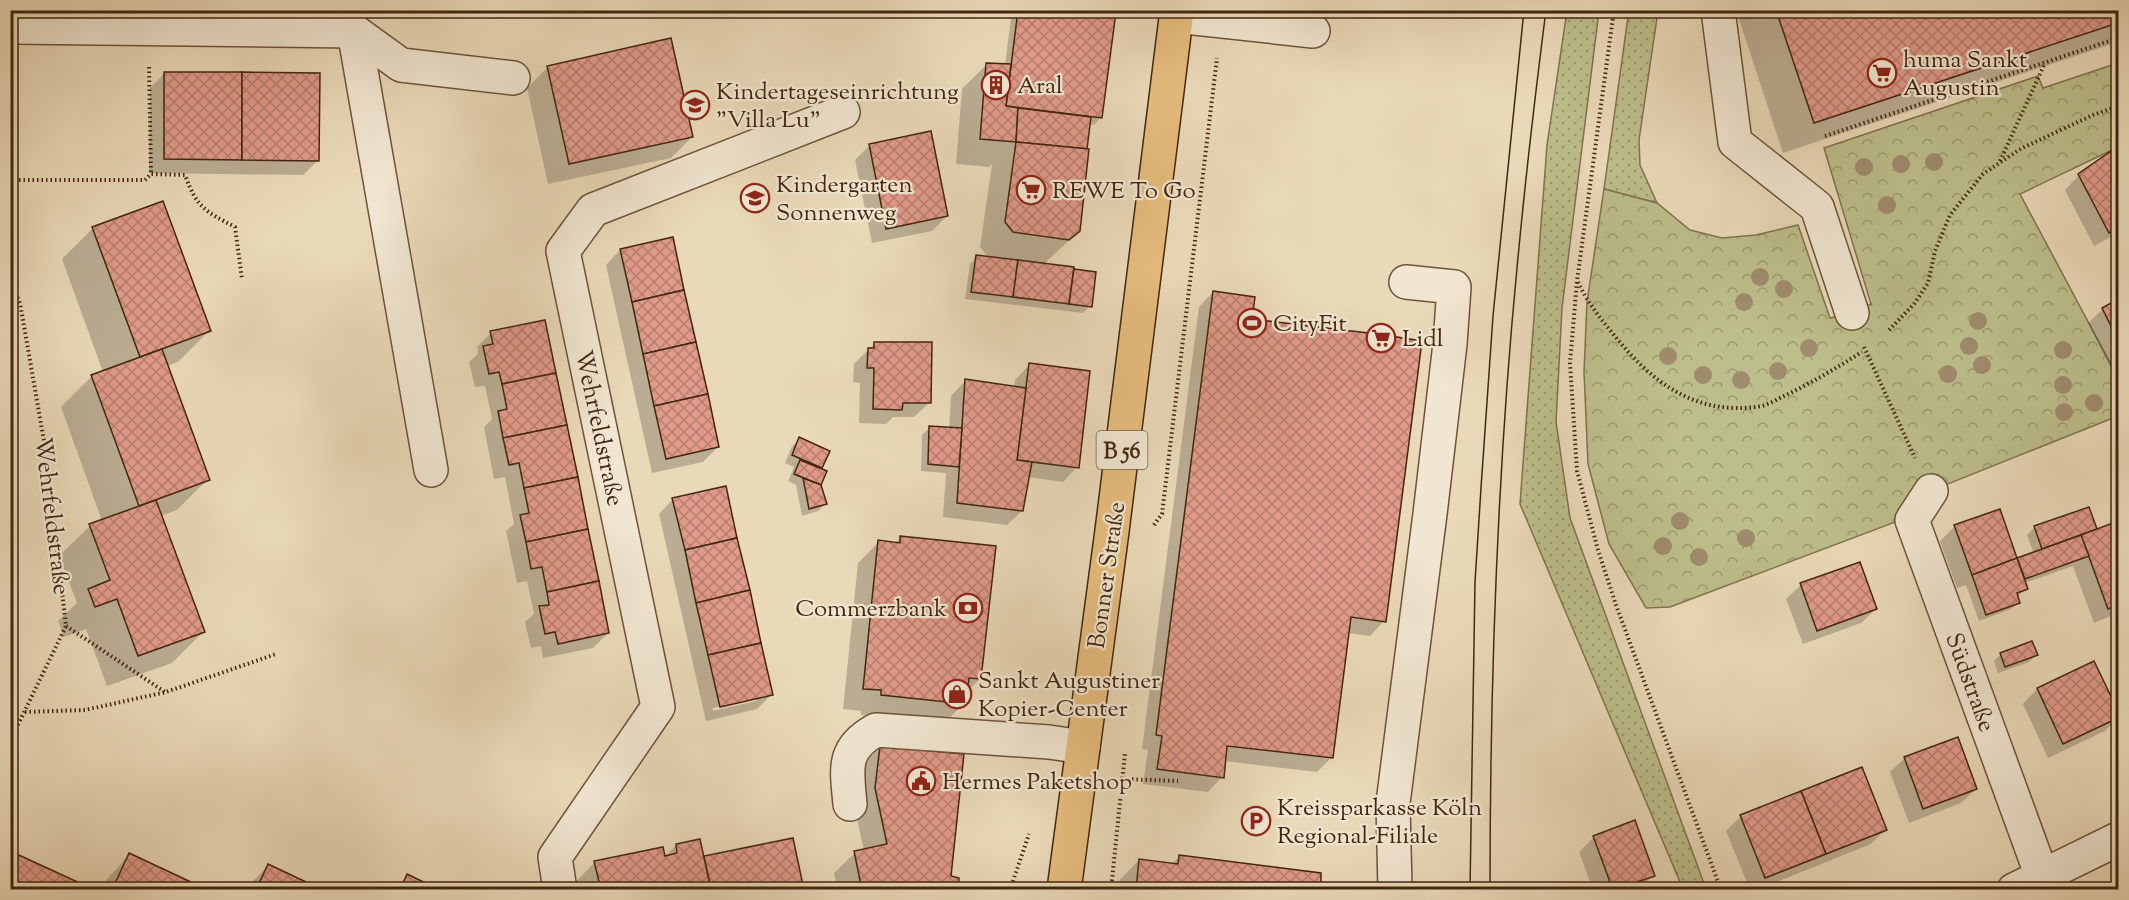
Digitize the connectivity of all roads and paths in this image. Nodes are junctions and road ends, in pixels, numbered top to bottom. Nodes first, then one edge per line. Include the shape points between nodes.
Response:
1 (463, 10) edge
2 (1614, 10) edge
3 (1718, 10) edge
4 (1176, 13) edge
5 (1221, 20) junction
6 (10, 27) edge
7 (354, 31) junction
8 (1313, 31) dead end
9 (2118, 38) edge
10 (149, 61) dead end
11 (2045, 63) junction
12 (513, 78) dead end
13 (843, 112) dead end
14 (1825, 136) dead end
15 (2000, 162) dead end
16 (151, 174) junction
17 (10, 180) edge
18 (242, 279) dead end
19 (10, 281) edge
20 (1406, 282) dead end
21 (1852, 313) joint
22 (431, 470) dead end
23 (1931, 491) joint
24 (1149, 531) dead end
25 (66, 626) junction
26 (276, 654) dead end
27 (166, 692) junction
28 (25, 712) junction
29 (10, 741) edge
30 (1126, 745) dead end
31 (1083, 747) junction
32 (1123, 779) junction
33 (1178, 781) dead end
34 (850, 804) dead end
35 (1029, 833) dead end
36 (2118, 839) edge
37 (2045, 882) edge
38 (1065, 886) edge
39 (560, 890) edge
40 (1010, 890) edge
41 (1111, 890) edge
42 (1395, 890) edge
43 (1721, 890) edge
44 (2014, 890) edge

1 - 7 path via 401,12
2 - 43 path via 1577,281 1570,363 1577,471 1616,605
3 - 21 street via 1735,142 1817,207
4 - 5 street
4 - 31 main road, Bonner Straße / B 56
5 - 8 street
5 - 24 path via 1162,514
6 - 7 street
7 - 12 street via 401,65
7 - 22 street
9 - 11 path
10 - 16 path
11 - 14 path
11 - 15 path
13 - 39 street, Wehrfeldstraße via 593,210 564,251 658,706 555,857
16 - 17 path via 145,180
16 - 18 path via 185,175 192,194 208,213 235,227
19 - 25 path, Wehrfeldstraße via 20,303 45,447
20 - 42 street via 1454,287 1430,514 1392,803
21 - 23 path via 1865,350
23 - 37 street, Südstraße via 1912,520
25 - 27 path
25 - 28 path, Wehrfeldstraße
26 - 27 path
27 - 28 path via 85,710
28 - 29 path, Wehrfeldstraße
30 - 32 path
31 - 34 street via 876,730 851,750 847,762
31 - 38 main road, Bonner Straße / B 56
32 - 33 path
32 - 41 path
35 - 40 path
36 - 37 street
37 - 44 street

